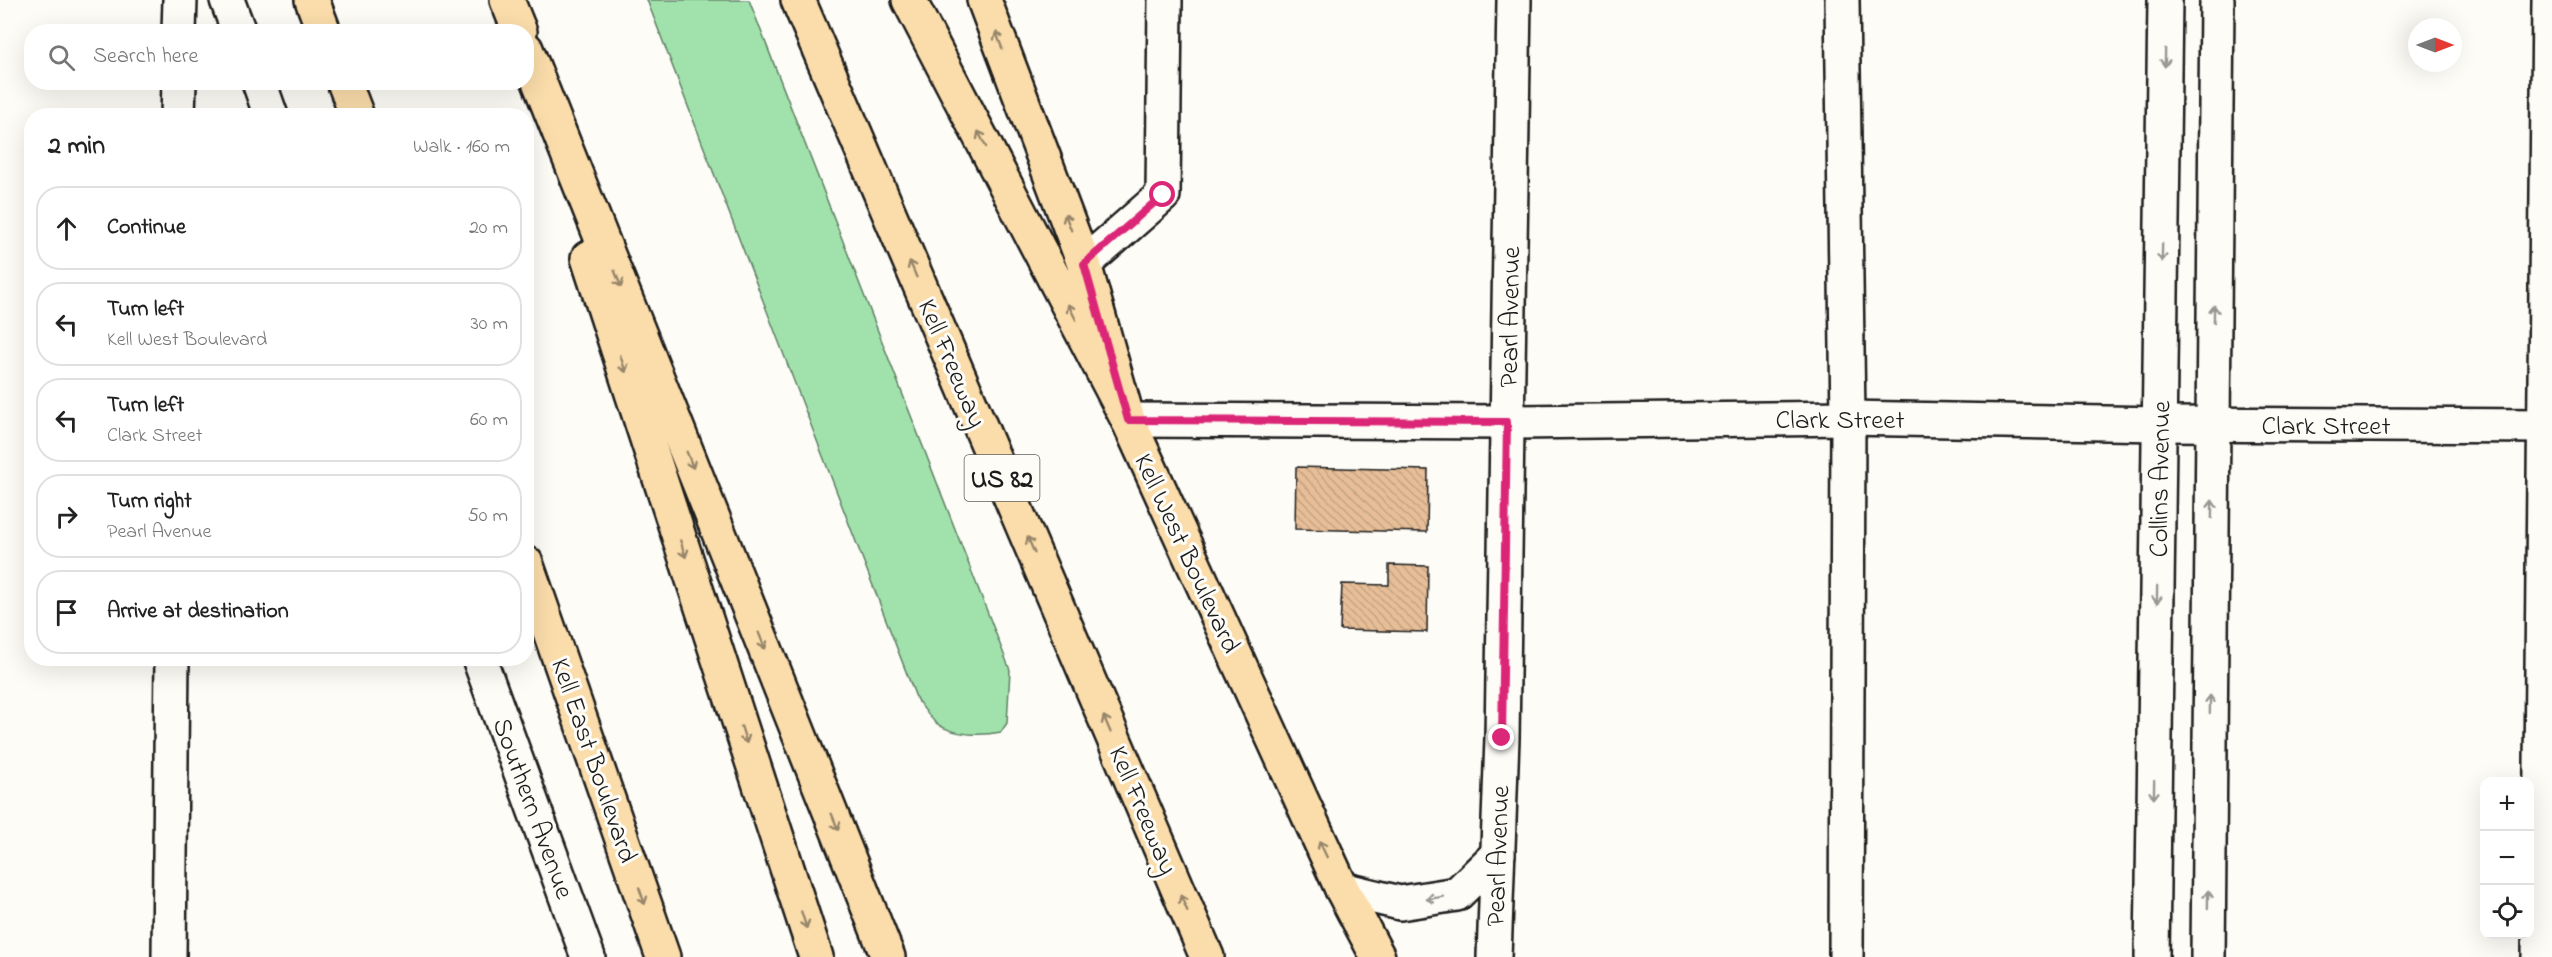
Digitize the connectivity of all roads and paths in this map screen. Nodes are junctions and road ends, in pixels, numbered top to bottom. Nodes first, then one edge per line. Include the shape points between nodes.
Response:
1 (180, 0) edge
2 (227, 0) edge
3 (312, 0) edge
4 (506, 0) edge
5 (798, 0) edge
6 (909, 0) edge
7 (984, 0) edge
8 (1166, 0) edge
9 (1514, 0) edge
10 (1842, 0) edge
11 (2165, 0) edge
12 (2217, 0) edge
13 (2549, 0) edge
14 (179, 24) edge
15 (236, 24) edge
16 (321, 24) edge
17 (512, 24) edge
18 (516, 24) edge
19 (534, 69) edge
20 (179, 90) edge
21 (262, 90) edge
22 (347, 90) edge
23 (533, 90) edge
24 (178, 108) edge
25 (268, 108) edge
26 (354, 108) edge
27 (1084, 264) junction
28 (1848, 418) junction
29 (1128, 420) junction
30 (1507, 422) junction
31 (2160, 424) junction
32 (2213, 424) junction
33 (2548, 426) edge
34 (534, 586) edge
35 (172, 666) edge
36 (482, 666) edge
37 (1498, 854) junction
38 (1342, 889) junction
39 (169, 957) edge
40 (588, 957) edge
41 (663, 957) edge
42 (816, 957) edge
43 (888, 957) edge
44 (1207, 957) edge
45 (1378, 957) edge
46 (1494, 957) edge
47 (1846, 957) edge
48 (2152, 957) edge
49 (2208, 957) edge
50 (2539, 957) edge

1 - 14 street
2 - 15 street
3 - 16 main road
4 - 17 main road
4 - 18 main road
44 -> 5 main road, Kell Freeway / US 82
29 -> 6 main road
27 -> 7 main road, Kell West Boulevard
8 - 27 street via 1163,195
9 - 30 street, Pearl Avenue
10 - 28 street
11 -> 31 street, Collins Avenue
32 -> 12 street, Collins Avenue
13 - 33 street
19 -> 43 main road
20 - 24 street
21 - 25 street
22 - 26 main road
23 -> 42 main road
27 - 29 main road, Kell West Boulevard
28 - 30 street, Clark Street
28 - 31 street, Clark Street
28 - 47 street
29 - 30 street, Clark Street
38 -> 29 main road, Kell West Boulevard
30 - 37 street, Pearl Avenue
31 - 32 street, Clark Street
31 -> 48 street, Collins Avenue
32 - 33 street, Clark Street
49 -> 32 street, Collins Avenue
33 - 50 street
34 -> 41 main road, Kell East Boulevard
35 - 39 street
36 - 40 street, Southern Avenue
37 -> 38 street via 1457,894 1400,903
37 - 46 street, Pearl Avenue
38 - 45 main road, Kell West Boulevard

